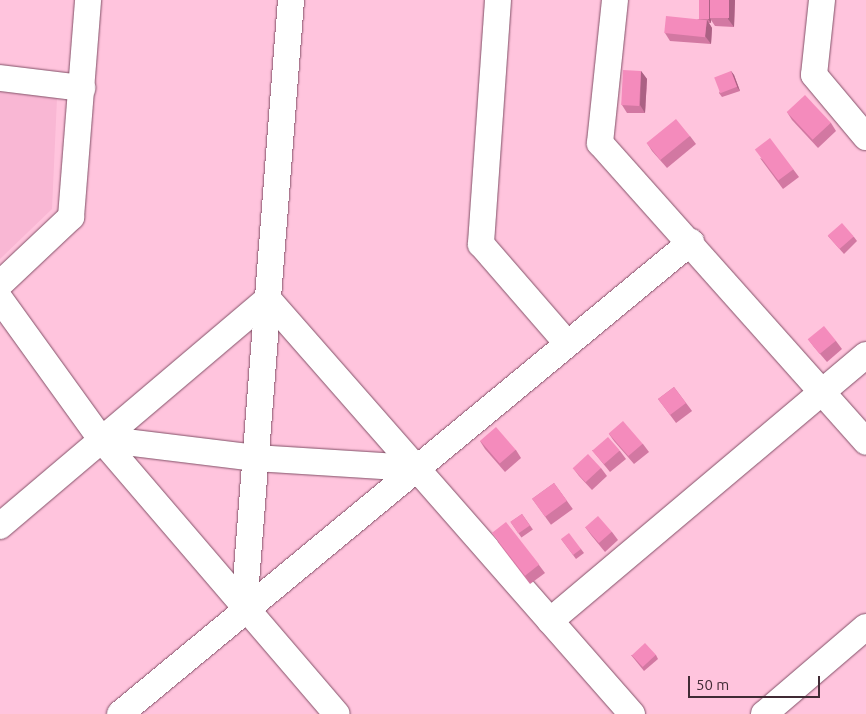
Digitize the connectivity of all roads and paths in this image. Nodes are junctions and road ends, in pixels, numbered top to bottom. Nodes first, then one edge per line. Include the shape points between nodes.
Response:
1 (88, 0) edge
2 (291, 0) edge
3 (498, 0) edge
4 (615, 0) edge
5 (822, 0) edge
6 (0, 78) edge
7 (82, 88) junction
8 (866, 137) edge
9 (692, 242) junction
10 (0, 284) edge
11 (0, 299) edge
12 (268, 299) junction
13 (566, 342) junction
14 (866, 356) edge
15 (822, 392) junction
16 (101, 439) junction
17 (866, 442) edge
18 (256, 458) junction
19 (417, 468) junction
20 (0, 526) edge
21 (244, 608) junction
22 (550, 621) junction
23 (866, 627) edge
24 (120, 714) edge
25 (337, 714) edge
26 (632, 714) edge
27 (764, 714) edge

1 - 7 street
2 - 12 street
3 - 13 street via 481,244
4 - 9 street via 600,143
5 - 8 street via 814,75
6 - 7 street
7 - 10 street via 71,217
9 - 13 street
9 - 15 street
11 - 16 street
12 - 16 street
12 - 18 street
12 - 19 street
13 - 19 street
14 - 15 street
15 - 17 street
15 - 22 street
16 - 18 street
16 - 20 street
16 - 21 street
18 - 19 street
18 - 21 street
19 - 21 street
19 - 22 street
21 - 24 street
21 - 25 street
22 - 26 street
23 - 27 street

